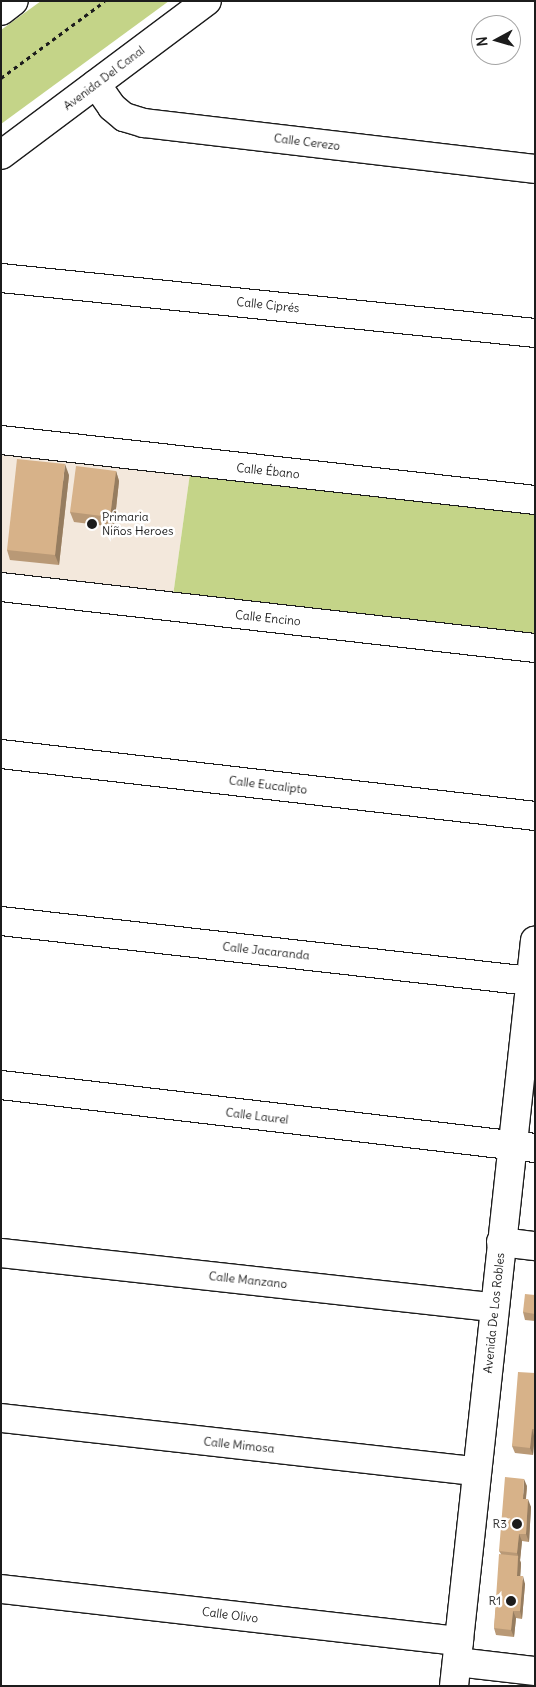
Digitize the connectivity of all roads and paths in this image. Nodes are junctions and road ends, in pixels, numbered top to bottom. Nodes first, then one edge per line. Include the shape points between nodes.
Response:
1 (14, 1) edge
2 (105, 1) edge
3 (207, 1) edge
4 (1, 11) edge
5 (1, 78) edge
6 (96, 84) junction
7 (1, 155) edge
8 (535, 169) edge
9 (1, 278) edge
10 (535, 333) edge
11 (1, 440) edge
12 (535, 500) edge
13 (1, 587) edge
14 (535, 648) edge
15 (1, 754) edge
16 (535, 816) edge
17 (1, 921) edge
18 (535, 940) edge
19 (530, 981) junction
20 (529, 1051) edge
21 (1, 1086) edge
22 (523, 1147) edge
23 (501, 1242) junction
24 (535, 1246) edge
25 (1, 1254) edge
26 (494, 1307) junction
27 (1, 1418) edge
28 (476, 1471) junction
29 (1, 1589) edge
30 (457, 1663) edge
31 (535, 1670) edge

1 - 4 street
2 - 5 path
3 - 6 street, Avenida Del Canal
6 - 7 street, Avenida Del Canal
6 - 8 street, Calle Cerezo via 112,107 124,117 144,123
9 - 10 street, Calle Ciprés
11 - 12 street, Calle Ébano
13 - 14 street, Calle Encino
15 - 16 street, Calle Eucalipto
17 - 19 street, Calle Jacaranda
18 - 19 street, Avenida De Los Robles
19 - 20 street, Avenida De Los Robles
20 - 22 street, Avenida De Los Robles
21 - 22 street, Calle Laurel
22 - 23 street, Avenida De Los Robles
23 - 24 street
23 - 26 street, Avenida De Los Robles
25 - 26 street, Calle Manzano
26 - 28 street, Avenida De Los Robles
27 - 28 street, Calle Mimosa
28 - 30 street, Avenida De Los Robles
29 - 30 street, Calle Olivo
30 - 31 street, Calle Olivo

